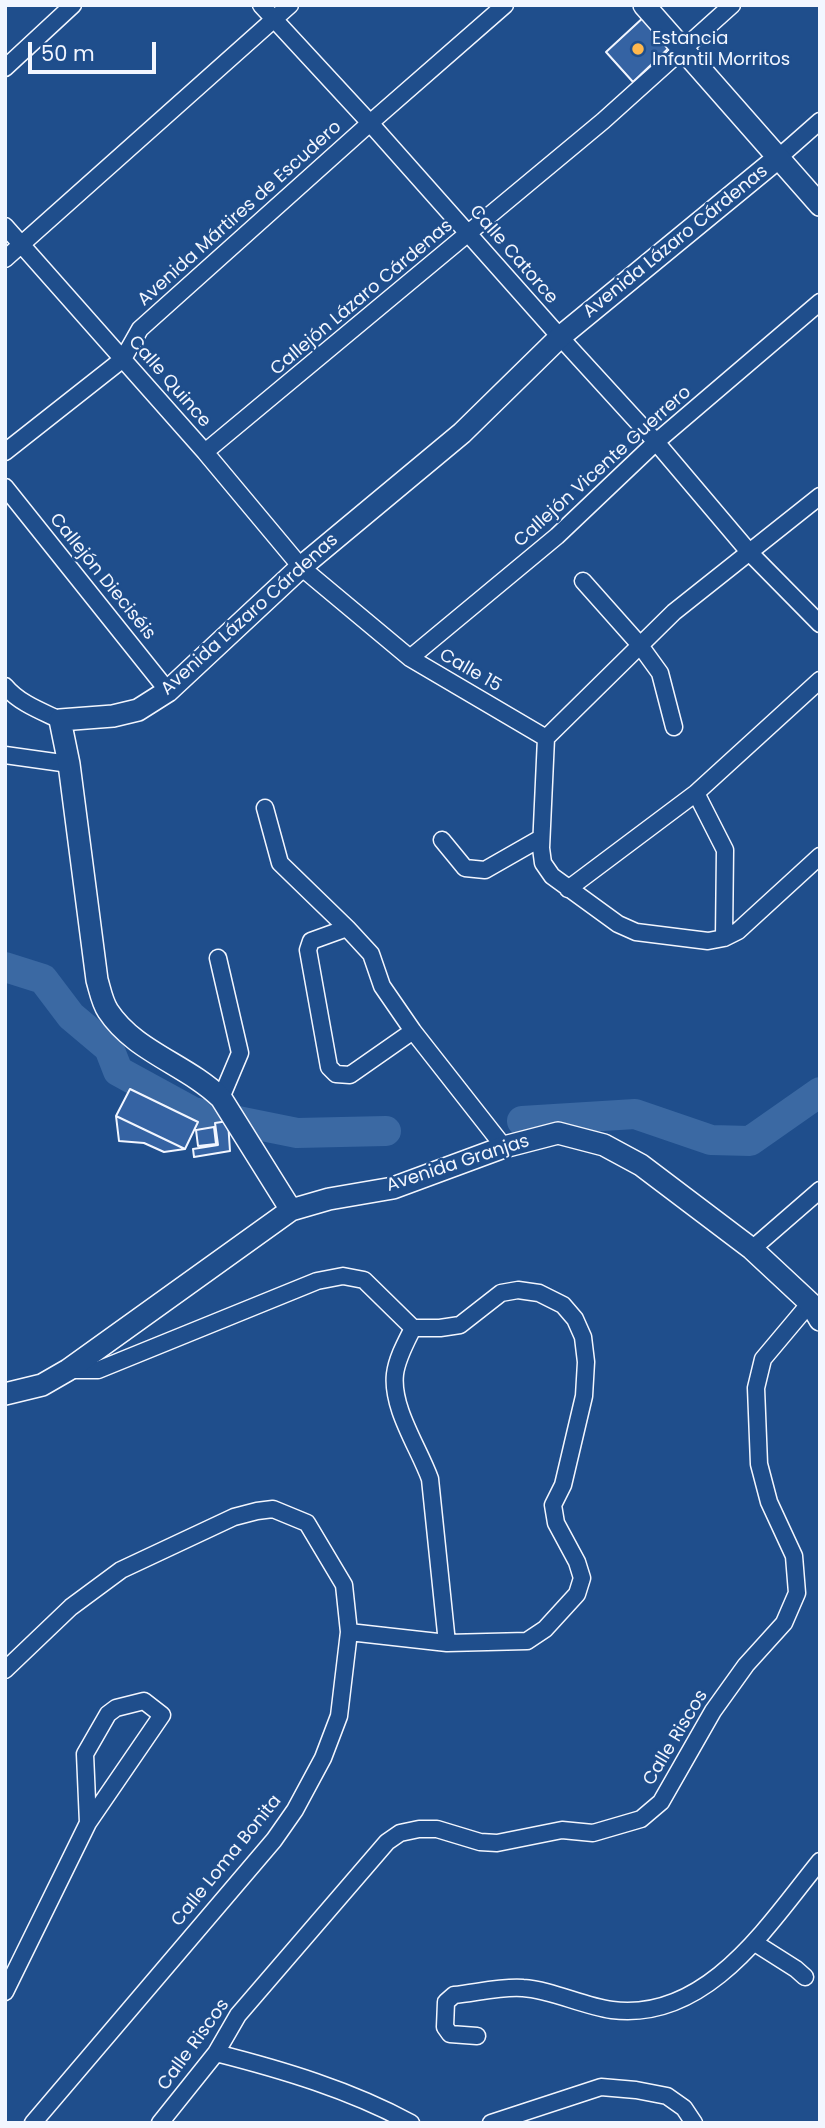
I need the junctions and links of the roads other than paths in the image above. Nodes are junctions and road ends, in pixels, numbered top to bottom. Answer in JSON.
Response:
{"nodes":[{"id":1,"x":73,"y":5,"type":"edge"},
{"id":2,"x":261,"y":5,"type":"edge"},
{"id":3,"x":290,"y":5,"type":"edge"},
{"id":4,"x":505,"y":5,"type":"edge"},
{"id":5,"x":644,"y":5,"type":"edge"},
{"id":6,"x":732,"y":5,"type":"edge"},
{"id":7,"x":274,"y":20,"type":"junction"},
{"id":8,"x":682,"y":49,"type":"junction"},
{"id":9,"x":5,"y":68,"type":"edge"},
{"id":10,"x":820,"y":121,"type":"edge"},
{"id":11,"x":370,"y":122,"type":"junction"},
{"id":12,"x":778,"y":158,"type":"junction"},
{"id":13,"x":820,"y":205,"type":"edge"},
{"id":14,"x":5,"y":226,"type":"edge"},
{"id":15,"x":469,"y":234,"type":"junction"},
{"id":16,"x":23,"y":246,"type":"junction"},
{"id":17,"x":5,"y":259,"type":"edge"},
{"id":18,"x":820,"y":302,"type":"edge"},
{"id":19,"x":560,"y":338,"type":"junction"},
{"id":20,"x":122,"y":359,"type":"junction"},
{"id":21,"x":656,"y":442,"type":"junction"},
{"id":22,"x":5,"y":452,"type":"edge"},
{"id":23,"x":205,"y":452,"type":"junction"},
{"id":24,"x":5,"y":487,"type":"edge"},
{"id":25,"x":820,"y":496,"type":"edge"},
{"id":26,"x":750,"y":553,"type":"junction"},
{"id":27,"x":301,"y":567,"type":"junction"},
{"id":28,"x":583,"y":581,"type":"dead end"},
{"id":29,"x":820,"y":624,"type":"edge"},
{"id":30,"x":639,"y":644,"type":"junction"},
{"id":31,"x":410,"y":658,"type":"junction"},
{"id":32,"x":820,"y":680,"type":"edge"},
{"id":33,"x":5,"y":686,"type":"edge"},
{"id":34,"x":169,"y":691,"type":"junction"},
{"id":35,"x":60,"y":720,"type":"junction"},
{"id":36,"x":674,"y":727,"type":"dead end"},
{"id":37,"x":547,"y":738,"type":"junction"},
{"id":38,"x":5,"y":755,"type":"edge"},
{"id":39,"x":69,"y":764,"type":"junction"},
{"id":40,"x":696,"y":793,"type":"junction"},
{"id":41,"x":265,"y":808,"type":"dead end"},
{"id":42,"x":541,"y":838,"type":"junction"},
{"id":43,"x":442,"y":840,"type":"dead end"},
{"id":44,"x":820,"y":856,"type":"edge"},
{"id":45,"x":568,"y":889,"type":"junction"},
{"id":46,"x":347,"y":928,"type":"junction"},
{"id":47,"x":724,"y":938,"type":"junction"},
{"id":48,"x":218,"y":958,"type":"dead end"},
{"id":49,"x":413,"y":1031,"type":"junction"},
{"id":50,"x":221,"y":1098,"type":"junction"},
{"id":51,"x":504,"y":1147,"type":"junction"},
{"id":52,"x":820,"y":1191,"type":"edge"},
{"id":53,"x":292,"y":1210,"type":"junction"},
{"id":54,"x":752,"y":1249,"type":"junction"},
{"id":55,"x":815,"y":1312,"type":"edge"},
{"id":56,"x":413,"y":1328,"type":"junction"},
{"id":57,"x":68,"y":1370,"type":"junction"},
{"id":58,"x":5,"y":1394,"type":"edge"},
{"id":59,"x":349,"y":1632,"type":"junction"},
{"id":60,"x":447,"y":1643,"type":"junction"},
{"id":61,"x":5,"y":1670,"type":"edge"},
{"id":62,"x":88,"y":1823,"type":"junction"},
{"id":63,"x":820,"y":1861,"type":"edge"},
{"id":64,"x":755,"y":1943,"type":"junction"},
{"id":65,"x":805,"y":1977,"type":"dead end"},
{"id":66,"x":5,"y":1992,"type":"edge"},
{"id":67,"x":477,"y":2036,"type":"dead end"},
{"id":68,"x":216,"y":2053,"type":"junction"},
{"id":69,"x":33,"y":2123,"type":"edge"},
{"id":70,"x":160,"y":2123,"type":"edge"},
{"id":71,"x":411,"y":2123,"type":"edge"},
{"id":72,"x":491,"y":2123,"type":"edge"},
{"id":73,"x":694,"y":2123,"type":"edge"}],
"edges":[{"from":1,"to":9,"type":"street"},
{"from":2,"to":7,"type":"street","name":"Calle Catorce"},
{"from":3,"to":7,"type":"street"},
{"from":4,"to":11,"type":"street","name":"Avenida Mártires de Escudero"},
{"from":5,"to":8,"type":"main road"},
{"from":6,"to":8,"type":"street","name":"Callejón Lázaro Cárdenas"},
{"from":7,"to":11,"type":"street","name":"Calle Catorce"},
{"from":7,"to":16,"type":"street"},
{"from":8,"to":12,"type":"main road"},
{"from":8,"to":15,"type":"street","name":"Callejón Lázaro Cárdenas"},
{"from":10,"to":12,"type":"street","name":"Avenida Lázaro Cárdenas"},
{"from":11,"to":15,"type":"street","name":"Calle Catorce"},
{"from":11,"to":20,"type":"street","name":"Avenida Mártires de Escudero"},
{"from":12,"to":13,"type":"main road"},
{"from":12,"to":19,"type":"main road","name":"Avenida Lázaro Cárdenas"},
{"from":14,"to":16,"type":"street","name":"Calle Quince"},
{"from":15,"to":19,"type":"street","name":"Calle Catorce"},
{"from":15,"to":23,"type":"street","name":"Callejón Lázaro Cárdenas"},
{"from":16,"to":17,"type":"street"},
{"from":16,"to":20,"type":"street","name":"Calle Quince"},
{"from":18,"to":21,"type":"street","name":"Callejón Vicente Guerrero"},
{"from":19,"to":21,"type":"street","name":"Calle Catorce"},
{"from":19,"to":27,"type":"main road","name":"Avenida Lázaro Cárdenas"},
{"from":20,"to":22,"type":"street","name":"Avenida Mártires de Escudero"},
{"from":20,"to":23,"type":"street","name":"Calle Quince"},
{"from":21,"to":26,"type":"street","name":"Calle Catorce"},
{"from":21,"to":31,"type":"street","name":"Callejón Vicente Guerrero"},
{"from":23,"to":27,"type":"street","name":"Calle Quince"},
{"from":24,"to":34,"type":"street","name":"Callejón Dieciséis"},
{"from":25,"to":26,"type":"street"},
{"from":26,"to":29,"type":"street","name":"Calle Catorce"},
{"from":26,"to":30,"type":"street"},
{"from":27,"to":31,"type":"street","name":"Calle 15"},
{"from":27,"to":34,"type":"main road","name":"Avenida Lázaro Cárdenas"},
{"from":28,"to":30,"type":"street"},
{"from":30,"to":36,"type":"street"},
{"from":30,"to":37,"type":"street"},
{"from":31,"to":37,"type":"street","name":"Calle 15"},
{"from":32,"to":40,"type":"street"},
{"from":33,"to":35,"type":"street"},
{"from":34,"to":35,"type":"main road","name":"Avenida Lázaro Cárdenas"},
{"from":35,"to":39,"type":"main road"},
{"from":37,"to":42,"type":"street"},
{"from":38,"to":39,"type":"street"},
{"from":39,"to":50,"type":"main road"},
{"from":40,"to":45,"type":"street"},
{"from":40,"to":47,"type":"street"},
{"from":41,"to":46,"type":"street"},
{"from":42,"to":43,"type":"street"},
{"from":42,"to":45,"type":"street"},
{"from":44,"to":47,"type":"street"},
{"from":45,"to":47,"type":"street"},
{"from":46,"to":49,"type":"street"},
{"from":46,"to":49,"type":"street"},
{"from":48,"to":50,"type":"street"},
{"from":49,"to":51,"type":"street"},
{"from":50,"to":53,"type":"main road"},
{"from":51,"to":53,"type":"main road","name":"Avenida Granjas"},
{"from":51,"to":54,"type":"main road","name":"Avenida Granjas"},
{"from":52,"to":54,"type":"street"},
{"from":53,"to":57,"type":"main road","name":"Avenida Granjas"},
{"from":54,"to":55,"type":"main road","name":"Avenida Granjas"},
{"from":55,"to":68,"type":"street","name":"Calle Riscos"},
{"from":56,"to":57,"type":"street"},
{"from":56,"to":60,"type":"street"},
{"from":56,"to":60,"type":"street"},
{"from":57,"to":58,"type":"main road","name":"Avenida Granjas"},
{"from":59,"to":60,"type":"street"},
{"from":59,"to":61,"type":"street","name":"Calle Loma Bonita"},
{"from":59,"to":69,"type":"street","name":"Calle Loma Bonita"},
{"from":62,"to":62,"type":"street"},
{"from":62,"to":66,"type":"street"},
{"from":63,"to":64,"type":"street"},
{"from":64,"to":65,"type":"street"},
{"from":64,"to":67,"type":"street"},
{"from":68,"to":70,"type":"street","name":"Calle Riscos"},
{"from":68,"to":71,"type":"street"},
{"from":72,"to":73,"type":"street"}]}
